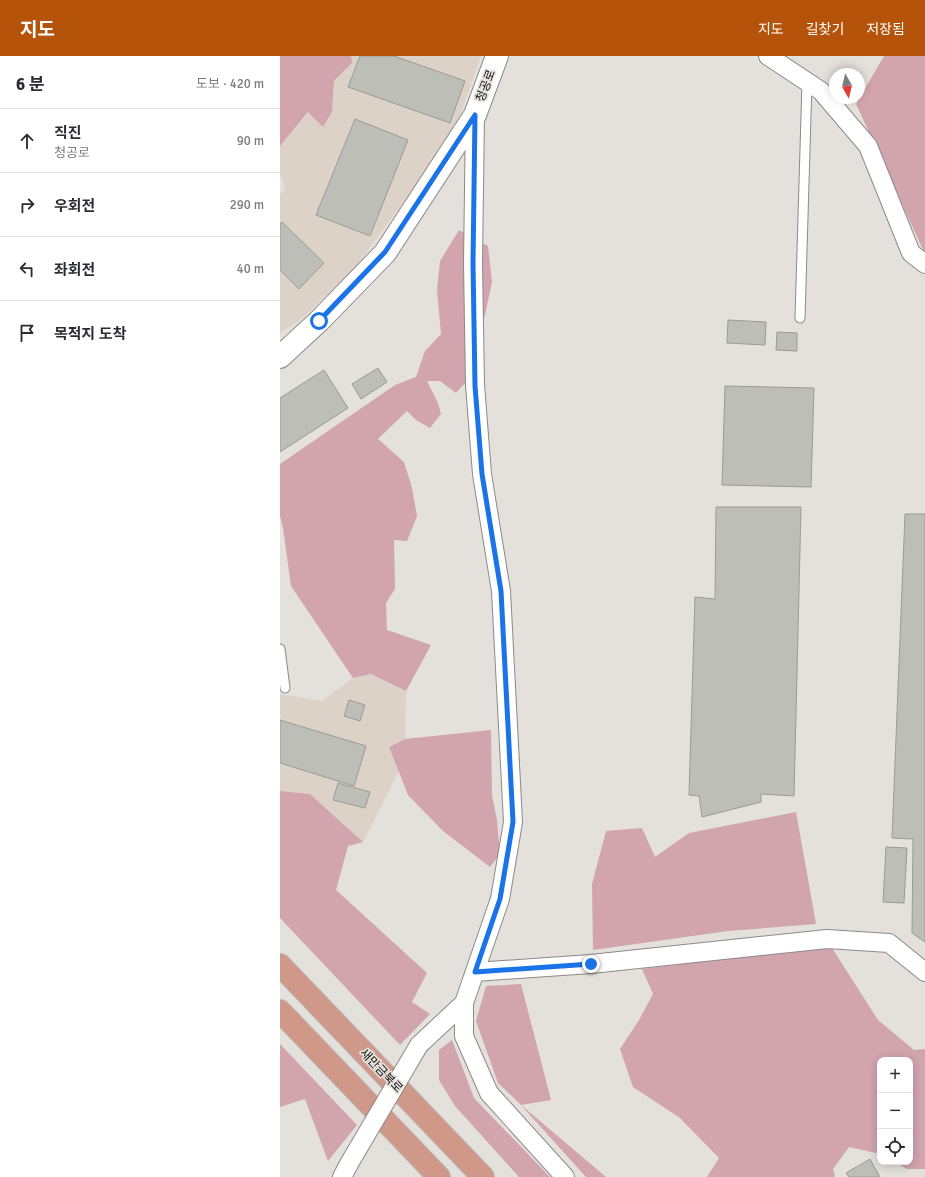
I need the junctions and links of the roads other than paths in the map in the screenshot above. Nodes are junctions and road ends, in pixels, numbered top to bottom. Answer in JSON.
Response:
{"nodes":[{"id":1,"x":497,"y":56,"type":"edge"},
{"id":2,"x":768,"y":56,"type":"edge"},
{"id":3,"x":808,"y":82,"type":"junction"},
{"id":4,"x":475,"y":115,"type":"junction"},
{"id":5,"x":925,"y":264,"type":"edge"},
{"id":6,"x":800,"y":318,"type":"dead end"},
{"id":7,"x":280,"y":357,"type":"edge"},
{"id":8,"x":280,"y":649,"type":"edge"},
{"id":9,"x":285,"y":688,"type":"dead end"},
{"id":10,"x":280,"y":965,"type":"edge"},
{"id":11,"x":475,"y":972,"type":"junction"},
{"id":12,"x":925,"y":972,"type":"edge"},
{"id":13,"x":464,"y":1003,"type":"junction"},
{"id":14,"x":280,"y":1010,"type":"edge"},
{"id":15,"x":346,"y":1170,"type":"edge"},
{"id":16,"x":439,"y":1177,"type":"edge"},
{"id":17,"x":482,"y":1177,"type":"edge"},
{"id":18,"x":565,"y":1177,"type":"edge"}],
"edges":[{"from":1,"to":4,"type":"street","name":"청공로"},
{"from":2,"to":3,"type":"street"},
{"from":3,"to":5,"type":"street"},
{"from":3,"to":6,"type":"lane"},
{"from":4,"to":7,"type":"street","name":"청공로"},
{"from":4,"to":11,"type":"street"},
{"from":8,"to":9,"type":"lane"},
{"from":10,"to":17,"type":"highway","name":"새만금북로"},
{"from":11,"to":12,"type":"street"},
{"from":11,"to":13,"type":"street"},
{"from":13,"to":15,"type":"street","bridge":true},
{"from":13,"to":18,"type":"street"},
{"from":14,"to":16,"type":"highway"}]}
